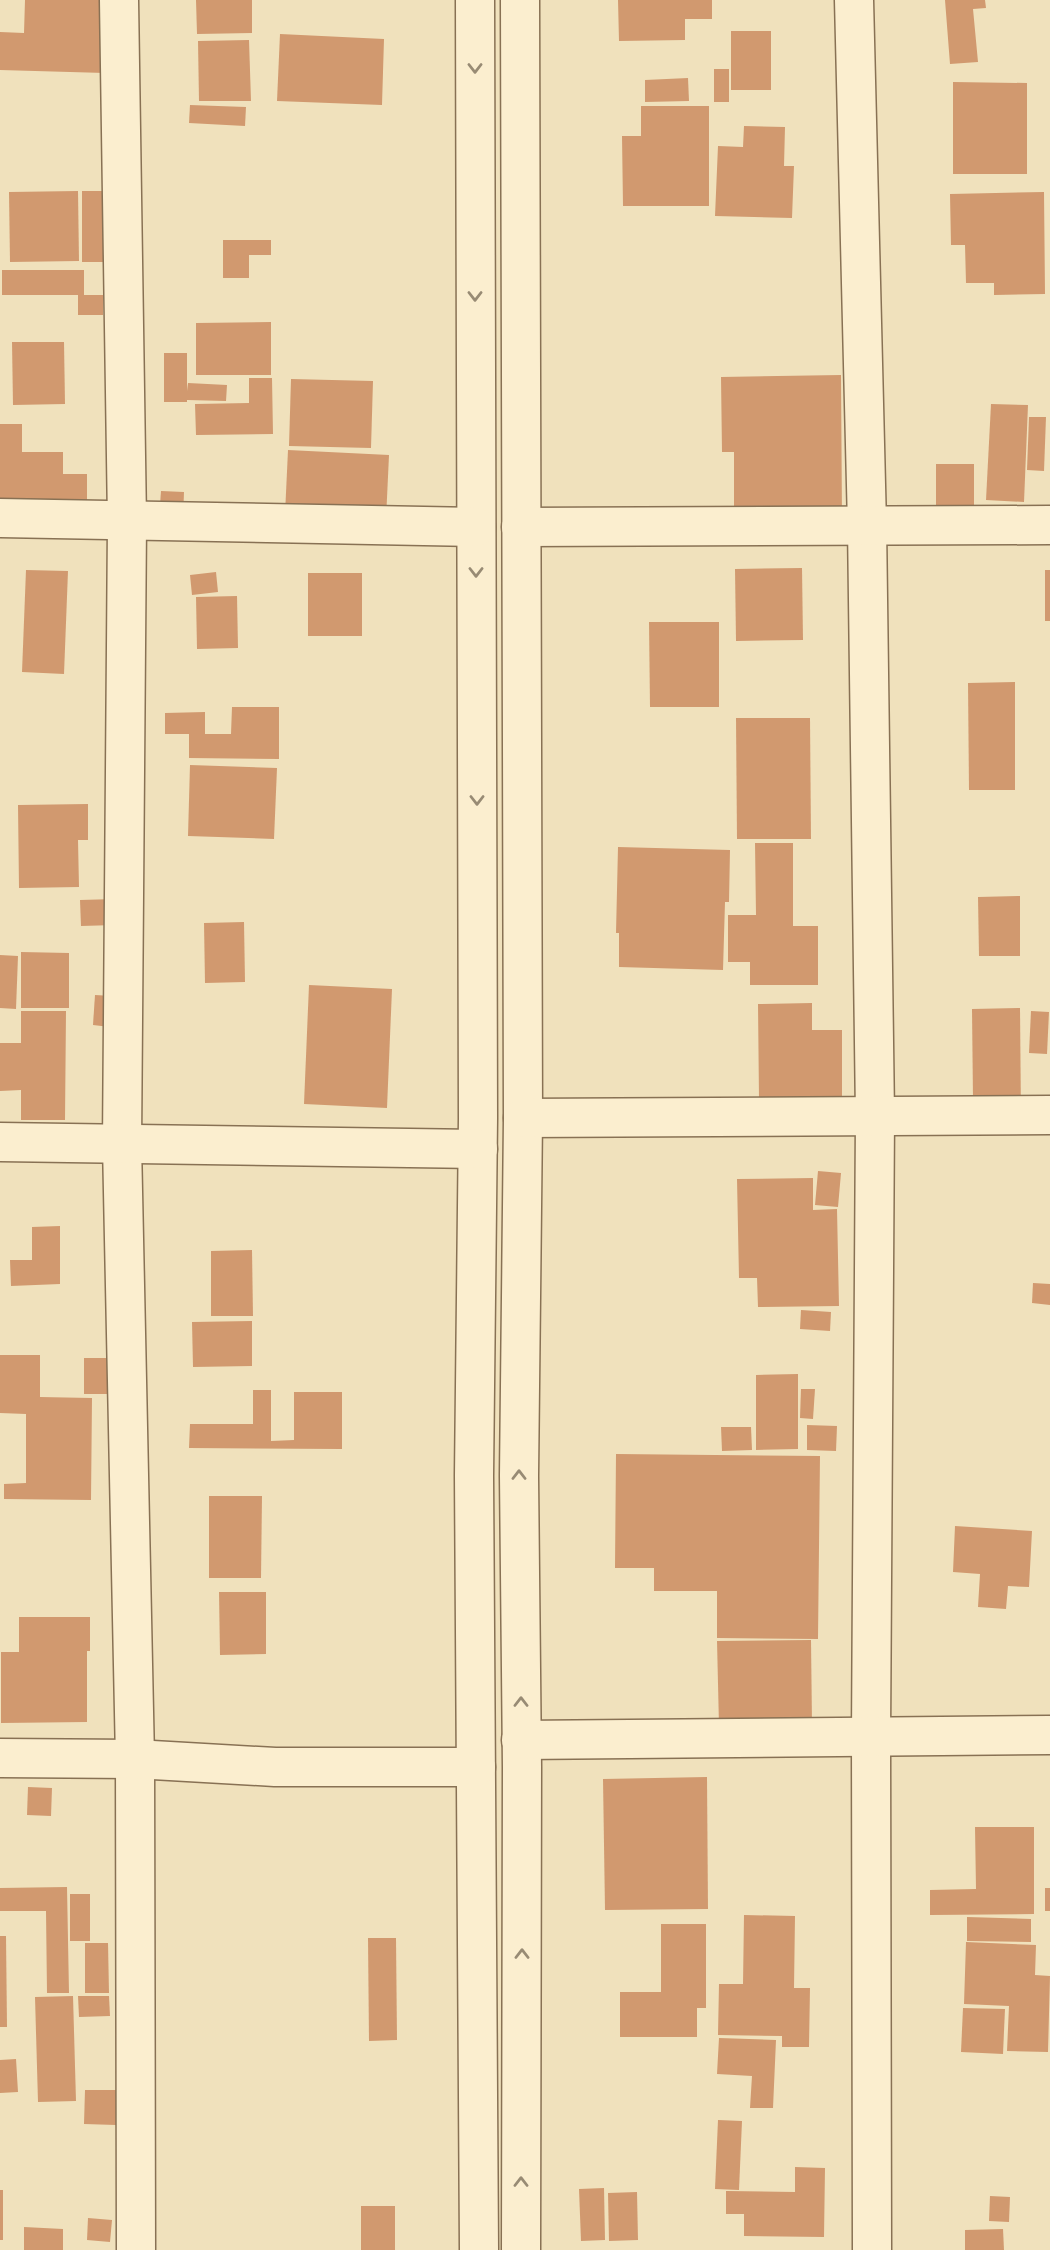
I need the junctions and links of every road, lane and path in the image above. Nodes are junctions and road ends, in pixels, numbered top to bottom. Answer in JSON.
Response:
{"nodes":[{"id":1,"x":119,"y":0,"type":"edge"},
{"id":2,"x":475,"y":0,"type":"edge"},
{"id":3,"x":520,"y":0,"type":"edge"},
{"id":4,"x":854,"y":0,"type":"edge"},
{"id":5,"x":0,"y":518,"type":"edge"},
{"id":6,"x":127,"y":522,"type":"junction"},
{"id":7,"x":867,"y":525,"type":"junction"},
{"id":8,"x":1050,"y":525,"type":"edge"},
{"id":9,"x":476,"y":527,"type":"junction"},
{"id":10,"x":521,"y":527,"type":"junction"},
{"id":11,"x":1050,"y":1115,"type":"edge"},
{"id":12,"x":875,"y":1116,"type":"junction"},
{"id":13,"x":523,"y":1118,"type":"junction"},
{"id":14,"x":0,"y":1142,"type":"edge"},
{"id":15,"x":122,"y":1143,"type":"junction"},
{"id":16,"x":478,"y":1149,"type":"junction"},
{"id":17,"x":871,"y":1735,"type":"junction"},
{"id":18,"x":1050,"y":1735,"type":"edge"},
{"id":19,"x":521,"y":1741,"type":"junction"},
{"id":20,"x":0,"y":1758,"type":"edge"},
{"id":21,"x":135,"y":1759,"type":"junction"},
{"id":22,"x":477,"y":1767,"type":"junction"},
{"id":23,"x":136,"y":2250,"type":"edge"},
{"id":24,"x":479,"y":2250,"type":"edge"},
{"id":25,"x":521,"y":2250,"type":"edge"},
{"id":26,"x":872,"y":2250,"type":"edge"}],
"edges":[{"from":1,"to":6,"type":"street"},
{"from":2,"to":9,"type":"street","one_way":true},
{"from":3,"to":10,"type":"street"},
{"from":4,"to":7,"type":"street"},
{"from":5,"to":6,"type":"street"},
{"from":6,"to":9,"type":"street"},
{"from":6,"to":15,"type":"street"},
{"from":7,"to":8,"type":"street"},
{"from":7,"to":10,"type":"street"},
{"from":7,"to":12,"type":"street"},
{"from":9,"to":16,"type":"street","one_way":true},
{"from":10,"to":13,"type":"street"},
{"from":11,"to":12,"type":"street"},
{"from":12,"to":13,"type":"street"},
{"from":12,"to":17,"type":"street"},
{"from":19,"to":13,"type":"street","one_way":true},
{"from":14,"to":15,"type":"street"},
{"from":15,"to":16,"type":"street"},
{"from":15,"to":21,"type":"street"},
{"from":16,"to":22,"type":"street"},
{"from":17,"to":18,"type":"street"},
{"from":17,"to":19,"type":"street"},
{"from":17,"to":26,"type":"street"},
{"from":25,"to":19,"type":"street","one_way":true},
{"from":20,"to":21,"type":"street"},
{"from":21,"to":22,"type":"street"},
{"from":21,"to":23,"type":"street"},
{"from":22,"to":24,"type":"street"}]}
